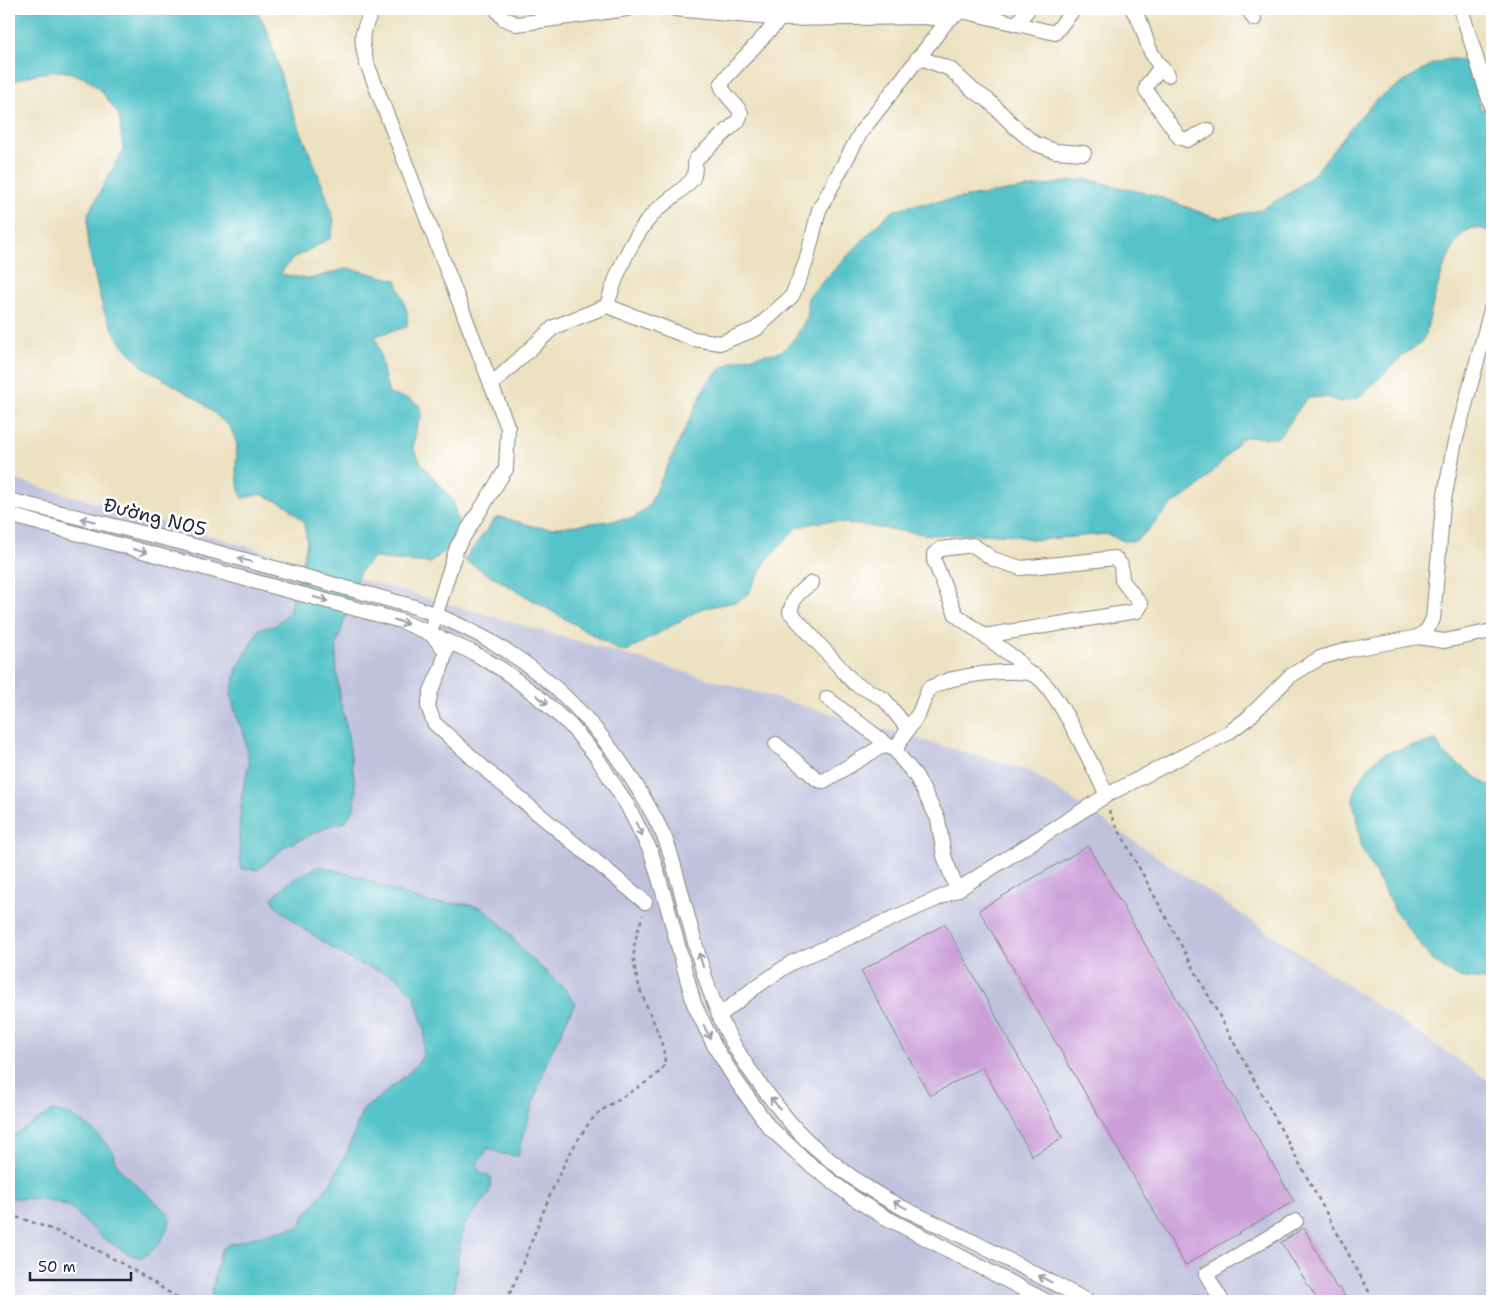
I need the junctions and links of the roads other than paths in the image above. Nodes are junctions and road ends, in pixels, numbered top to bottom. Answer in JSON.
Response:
{"nodes":[{"id":1,"x":372,"y":9,"type":"edge"},
{"id":2,"x":496,"y":9,"type":"edge"},
{"id":3,"x":627,"y":9,"type":"edge"},
{"id":4,"x":675,"y":9,"type":"edge"},
{"id":5,"x":1028,"y":9,"type":"edge"},
{"id":6,"x":1074,"y":9,"type":"edge"},
{"id":7,"x":1132,"y":9,"type":"edge"},
{"id":8,"x":1461,"y":9,"type":"edge"},
{"id":9,"x":962,"y":10,"type":"edge"},
{"id":10,"x":855,"y":13,"type":"edge"},
{"id":11,"x":780,"y":19,"type":"junction"},
{"id":12,"x":948,"y":20,"type":"junction"},
{"id":13,"x":1017,"y":24,"type":"junction"},
{"id":14,"x":918,"y":58,"type":"junction"},
{"id":15,"x":1491,"y":106,"type":"edge"},
{"id":16,"x":1208,"y":130,"type":"dead end"},
{"id":17,"x":1084,"y":153,"type":"dead end"},
{"id":18,"x":607,"y":306,"type":"junction"},
{"id":19,"x":1492,"y":306,"type":"edge"},
{"id":20,"x":491,"y":386,"type":"junction"},
{"id":21,"x":9,"y":500,"type":"edge"},
{"id":22,"x":9,"y":515,"type":"edge"},
{"id":23,"x":812,"y":583,"type":"dead end"},
{"id":24,"x":436,"y":614,"type":"junction"},
{"id":25,"x":1492,"y":631,"type":"edge"},
{"id":26,"x":430,"y":633,"type":"junction"},
{"id":27,"x":984,"y":636,"type":"junction"},
{"id":28,"x":1418,"y":637,"type":"junction"},
{"id":29,"x":1028,"y":673,"type":"junction"},
{"id":30,"x":827,"y":698,"type":"dead end"},
{"id":31,"x":908,"y":729,"type":"junction"},
{"id":32,"x":776,"y":744,"type":"dead end"},
{"id":33,"x":893,"y":749,"type":"junction"},
{"id":34,"x":1107,"y":795,"type":"junction"},
{"id":35,"x":957,"y":890,"type":"junction"},
{"id":36,"x":645,"y":902,"type":"road end"},
{"id":37,"x":719,"y":1016,"type":"junction"},
{"id":38,"x":1296,"y":1221,"type":"dead end"},
{"id":39,"x":1046,"y":1301,"type":"edge"},
{"id":40,"x":1088,"y":1301,"type":"edge"},
{"id":41,"x":1222,"y":1301,"type":"edge"}],
"edges":[{"from":1,"to":20,"type":"street"},
{"from":2,"to":3,"type":"street"},
{"from":4,"to":11,"type":"street"},
{"from":5,"to":13,"type":"street"},
{"from":6,"to":13,"type":"street"},
{"from":7,"to":16,"type":"street"},
{"from":8,"to":15,"type":"street"},
{"from":9,"to":12,"type":"street"},
{"from":9,"to":13,"type":"street"},
{"from":10,"to":11,"type":"street"},
{"from":10,"to":12,"type":"street"},
{"from":11,"to":18,"type":"street"},
{"from":12,"to":14,"type":"street"},
{"from":14,"to":17,"type":"street"},
{"from":14,"to":18,"type":"street"},
{"from":18,"to":20,"type":"street"},
{"from":19,"to":28,"type":"street"},
{"from":20,"to":24,"type":"street"},
{"from":24,"to":21,"type":"street","name":"Đường N05","one_way":true},
{"from":22,"to":26,"type":"street","name":"Đường N05","one_way":true},
{"from":23,"to":31,"type":"street"},
{"from":24,"to":26,"type":"street"},
{"from":37,"to":24,"type":"street","name":"Đường N05","one_way":true},
{"from":25,"to":28,"type":"street"},
{"from":26,"to":36,"type":"street"},
{"from":26,"to":39,"type":"street","name":"Đường N05","one_way":true},
{"from":27,"to":27,"type":"street"},
{"from":27,"to":29,"type":"street"},
{"from":28,"to":34,"type":"street"},
{"from":29,"to":31,"type":"street"},
{"from":29,"to":34,"type":"street"},
{"from":30,"to":33,"type":"street"},
{"from":31,"to":33,"type":"street"},
{"from":32,"to":33,"type":"street"},
{"from":33,"to":35,"type":"street"},
{"from":34,"to":35,"type":"street"},
{"from":35,"to":37,"type":"street"},
{"from":40,"to":37,"type":"street","name":"Đường N05","one_way":true},
{"from":38,"to":41,"type":"street"}]}
